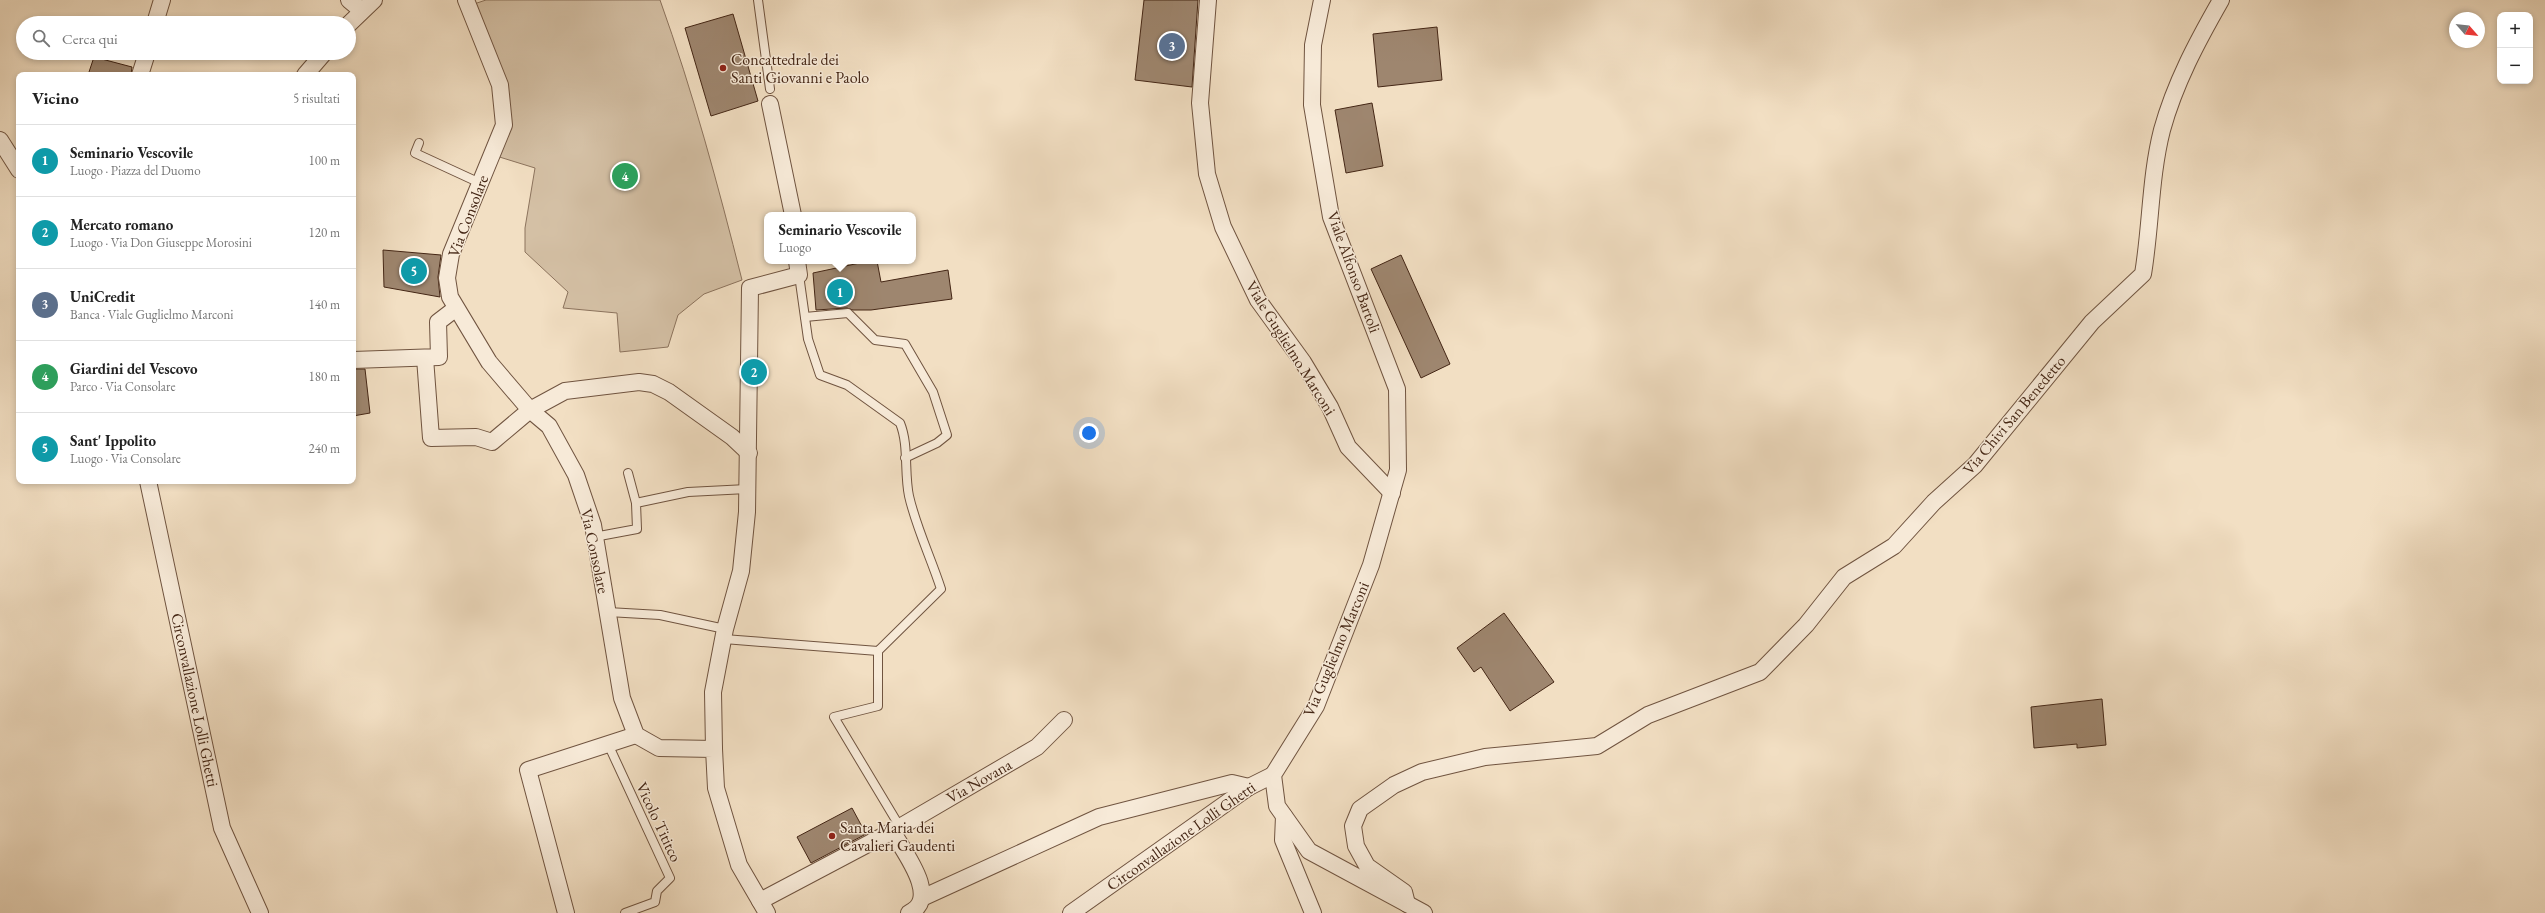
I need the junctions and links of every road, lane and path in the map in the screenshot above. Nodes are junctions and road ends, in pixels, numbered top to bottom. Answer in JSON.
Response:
{"nodes":[{"id":1,"x":162,"y":0,"type":"edge"},
{"id":2,"x":374,"y":0,"type":"edge"},
{"id":3,"x":466,"y":0,"type":"edge"},
{"id":4,"x":758,"y":0,"type":"edge"},
{"id":5,"x":1208,"y":0,"type":"edge"},
{"id":6,"x":1322,"y":0,"type":"edge"},
{"id":7,"x":2221,"y":0,"type":"edge"},
{"id":8,"x":355,"y":5,"type":"edge"},
{"id":9,"x":157,"y":16,"type":"edge"},
{"id":10,"x":352,"y":16,"type":"edge"},
{"id":11,"x":144,"y":60,"type":"edge"},
{"id":12,"x":318,"y":60,"type":"edge"},
{"id":13,"x":141,"y":72,"type":"edge"},
{"id":14,"x":308,"y":72,"type":"edge"},
{"id":15,"x":770,"y":96,"type":"joint"},
{"id":16,"x":0,"y":140,"type":"edge"},
{"id":17,"x":419,"y":144,"type":"dead end"},
{"id":18,"x":16,"y":165,"type":"edge"},
{"id":19,"x":480,"y":183,"type":"junction"},
{"id":20,"x":792,"y":212,"type":"edge"},
{"id":21,"x":798,"y":268,"type":"edge"},
{"id":22,"x":455,"y":309,"type":"junction"},
{"id":23,"x":805,"y":317,"type":"junction"},
{"id":24,"x":425,"y":358,"type":"junction"},
{"id":25,"x":356,"y":360,"type":"edge"},
{"id":26,"x":530,"y":410,"type":"junction"},
{"id":27,"x":749,"y":453,"type":"junction"},
{"id":28,"x":905,"y":458,"type":"junction"},
{"id":29,"x":628,"y":473,"type":"dead end"},
{"id":30,"x":149,"y":484,"type":"edge"},
{"id":31,"x":747,"y":489,"type":"junction"},
{"id":32,"x":1392,"y":493,"type":"junction"},
{"id":33,"x":636,"y":503,"type":"junction"},
{"id":34,"x":594,"y":537,"type":"junction"},
{"id":35,"x":608,"y":612,"type":"junction"},
{"id":36,"x":725,"y":634,"type":"junction"},
{"id":37,"x":878,"y":651,"type":"junction"},
{"id":38,"x":1064,"y":720,"type":"dead end"},
{"id":39,"x":636,"y":735,"type":"junction"},
{"id":40,"x":608,"y":744,"type":"junction"},
{"id":41,"x":714,"y":749,"type":"junction"},
{"id":42,"x":1273,"y":775,"type":"junction"},
{"id":43,"x":1248,"y":787,"type":"junction"},
{"id":44,"x":1284,"y":816,"type":"junction"},
{"id":45,"x":896,"y":829,"type":"junction"},
{"id":46,"x":924,"y":897,"type":"junction"},
{"id":47,"x":1407,"y":904,"type":"junction"},
{"id":48,"x":764,"y":907,"type":"edge"},
{"id":49,"x":260,"y":913,"type":"edge"},
{"id":50,"x":566,"y":913,"type":"edge"},
{"id":51,"x":625,"y":913,"type":"edge"},
{"id":52,"x":909,"y":913,"type":"edge"},
{"id":53,"x":1071,"y":913,"type":"edge"},
{"id":54,"x":1313,"y":913,"type":"edge"},
{"id":55,"x":1424,"y":913,"type":"edge"}],
"edges":[{"from":1,"to":9,"type":"street"},
{"from":2,"to":8,"type":"street"},
{"from":3,"to":19,"type":"street","name":"Via Consolare"},
{"from":4,"to":15,"type":"lane"},
{"from":5,"to":32,"type":"street","name":"Viale Guglielmo Marconi"},
{"from":6,"to":32,"type":"street","name":"Viale Alfonso Bartoli"},
{"from":7,"to":47,"type":"street","name":"Via Chivi San Benedetto"},
{"from":8,"to":10,"type":"street"},
{"from":11,"to":13,"type":"street"},
{"from":12,"to":14,"type":"street"},
{"from":15,"to":20,"type":"street"},
{"from":16,"to":18,"type":"street"},
{"from":17,"to":19,"type":"lane"},
{"from":19,"to":22,"type":"street","name":"Via Consolare"},
{"from":21,"to":23,"type":"lane"},
{"from":21,"to":27,"type":"street"},
{"from":22,"to":24,"type":"street"},
{"from":22,"to":26,"type":"street","name":"Via Consolare"},
{"from":23,"to":28,"type":"lane"},
{"from":23,"to":28,"type":"lane"},
{"from":24,"to":25,"type":"street"},
{"from":24,"to":26,"type":"street"},
{"from":26,"to":27,"type":"street"},
{"from":26,"to":34,"type":"street","name":"Via Consolare"},
{"from":27,"to":31,"type":"street"},
{"from":28,"to":37,"type":"lane"},
{"from":29,"to":33,"type":"lane"},
{"from":30,"to":49,"type":"street","name":"Circonvallazione Lolli Ghetti"},
{"from":31,"to":33,"type":"lane"},
{"from":31,"to":36,"type":"street"},
{"from":32,"to":42,"type":"street","name":"Via Guglielmo Marconi"},
{"from":33,"to":34,"type":"lane"},
{"from":34,"to":35,"type":"street","name":"Via Consolare"},
{"from":35,"to":36,"type":"lane"},
{"from":35,"to":39,"type":"street","name":"Via Consolare"},
{"from":36,"to":37,"type":"lane"},
{"from":36,"to":41,"type":"street"},
{"from":37,"to":45,"type":"lane"},
{"from":38,"to":45,"type":"street","name":"Via Novana"},
{"from":39,"to":40,"type":"street"},
{"from":39,"to":41,"type":"street"},
{"from":40,"to":50,"type":"street"},
{"from":40,"to":51,"type":"lane","name":"Vicolo Tititco"},
{"from":41,"to":48,"type":"street"},
{"from":42,"to":43,"type":"street","name":"Circonvallazione Lolli Ghetti"},
{"from":42,"to":44,"type":"street"},
{"from":43,"to":46,"type":"street"},
{"from":43,"to":53,"type":"street","name":"Circonvallazione Lolli Ghetti"},
{"from":44,"to":47,"type":"street"},
{"from":44,"to":54,"type":"street"},
{"from":45,"to":46,"type":"street"},
{"from":45,"to":48,"type":"street","name":"Via Novana"},
{"from":46,"to":52,"type":"street"},
{"from":47,"to":55,"type":"street"}]}
